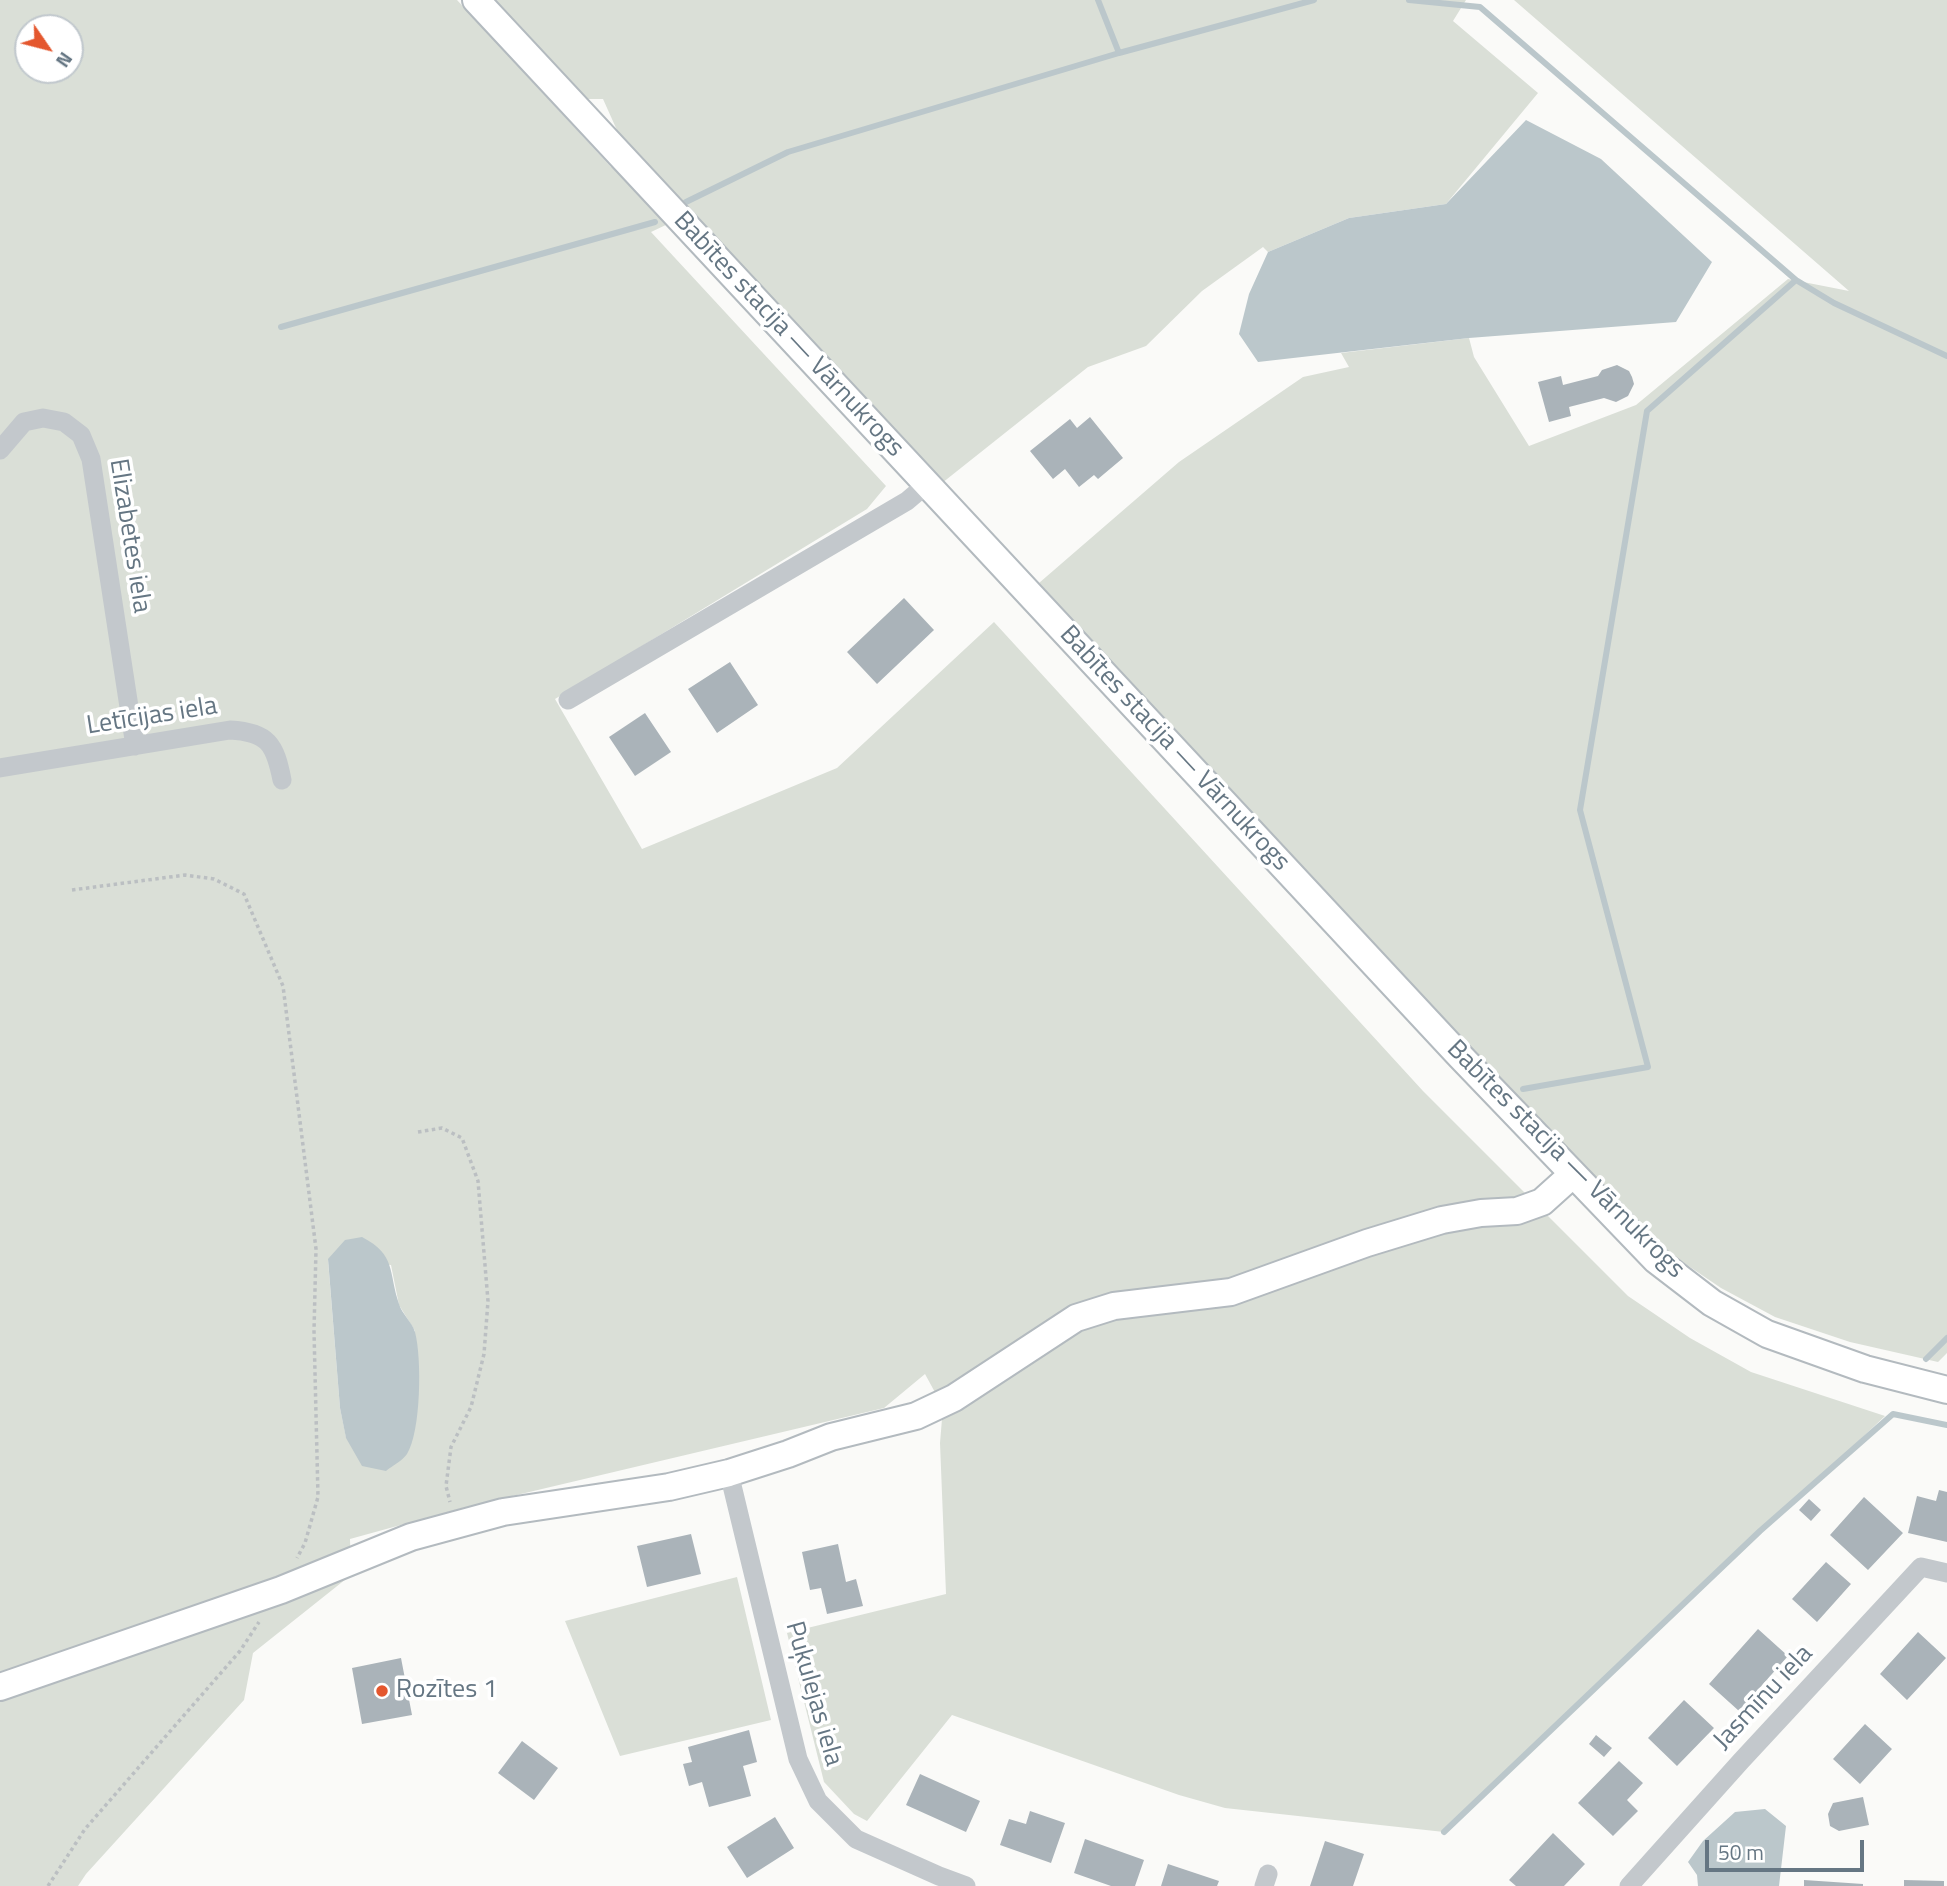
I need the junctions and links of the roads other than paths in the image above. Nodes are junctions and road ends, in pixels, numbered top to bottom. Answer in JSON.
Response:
{"nodes":[{"id":1,"x":476,"y":0,"type":"edge"},
{"id":2,"x":0,"y":450,"type":"edge"},
{"id":3,"x":926,"y":484,"type":"junction"},
{"id":4,"x":568,"y":700,"type":"dead end"},
{"id":5,"x":135,"y":746,"type":"junction"},
{"id":6,"x":0,"y":768,"type":"edge"},
{"id":7,"x":282,"y":780,"type":"dead end"},
{"id":8,"x":1572,"y":1175,"type":"junction"},
{"id":9,"x":1947,"y":1390,"type":"edge"},
{"id":10,"x":729,"y":1473,"type":"junction"},
{"id":11,"x":1947,"y":1573,"type":"edge"},
{"id":12,"x":0,"y":1687,"type":"edge"},
{"id":13,"x":937,"y":1881,"type":"edge"},
{"id":14,"x":966,"y":1886,"type":"edge"},
{"id":15,"x":1629,"y":1886,"type":"edge"}],
"edges":[{"from":1,"to":3,"type":"main road","name":"Babītes stacija — Vārnukrogs"},
{"from":2,"to":5,"type":"street","name":"Elizabetes iela"},
{"from":3,"to":4,"type":"street"},
{"from":3,"to":8,"type":"main road","name":"Babītes stacija — Vārnukrogs"},
{"from":5,"to":6,"type":"street","name":"Letīcijas iela"},
{"from":5,"to":7,"type":"street","name":"Letīcijas iela"},
{"from":8,"to":9,"type":"main road","name":"Babītes stacija — Vārnukrogs"},
{"from":8,"to":10,"type":"main road"},
{"from":10,"to":12,"type":"main road"},
{"from":10,"to":13,"type":"street","name":"Puķulejas iela"},
{"from":11,"to":15,"type":"street","name":"Jasmīnu iela"},
{"from":13,"to":14,"type":"street","name":"Puķulejas iela"}]}
